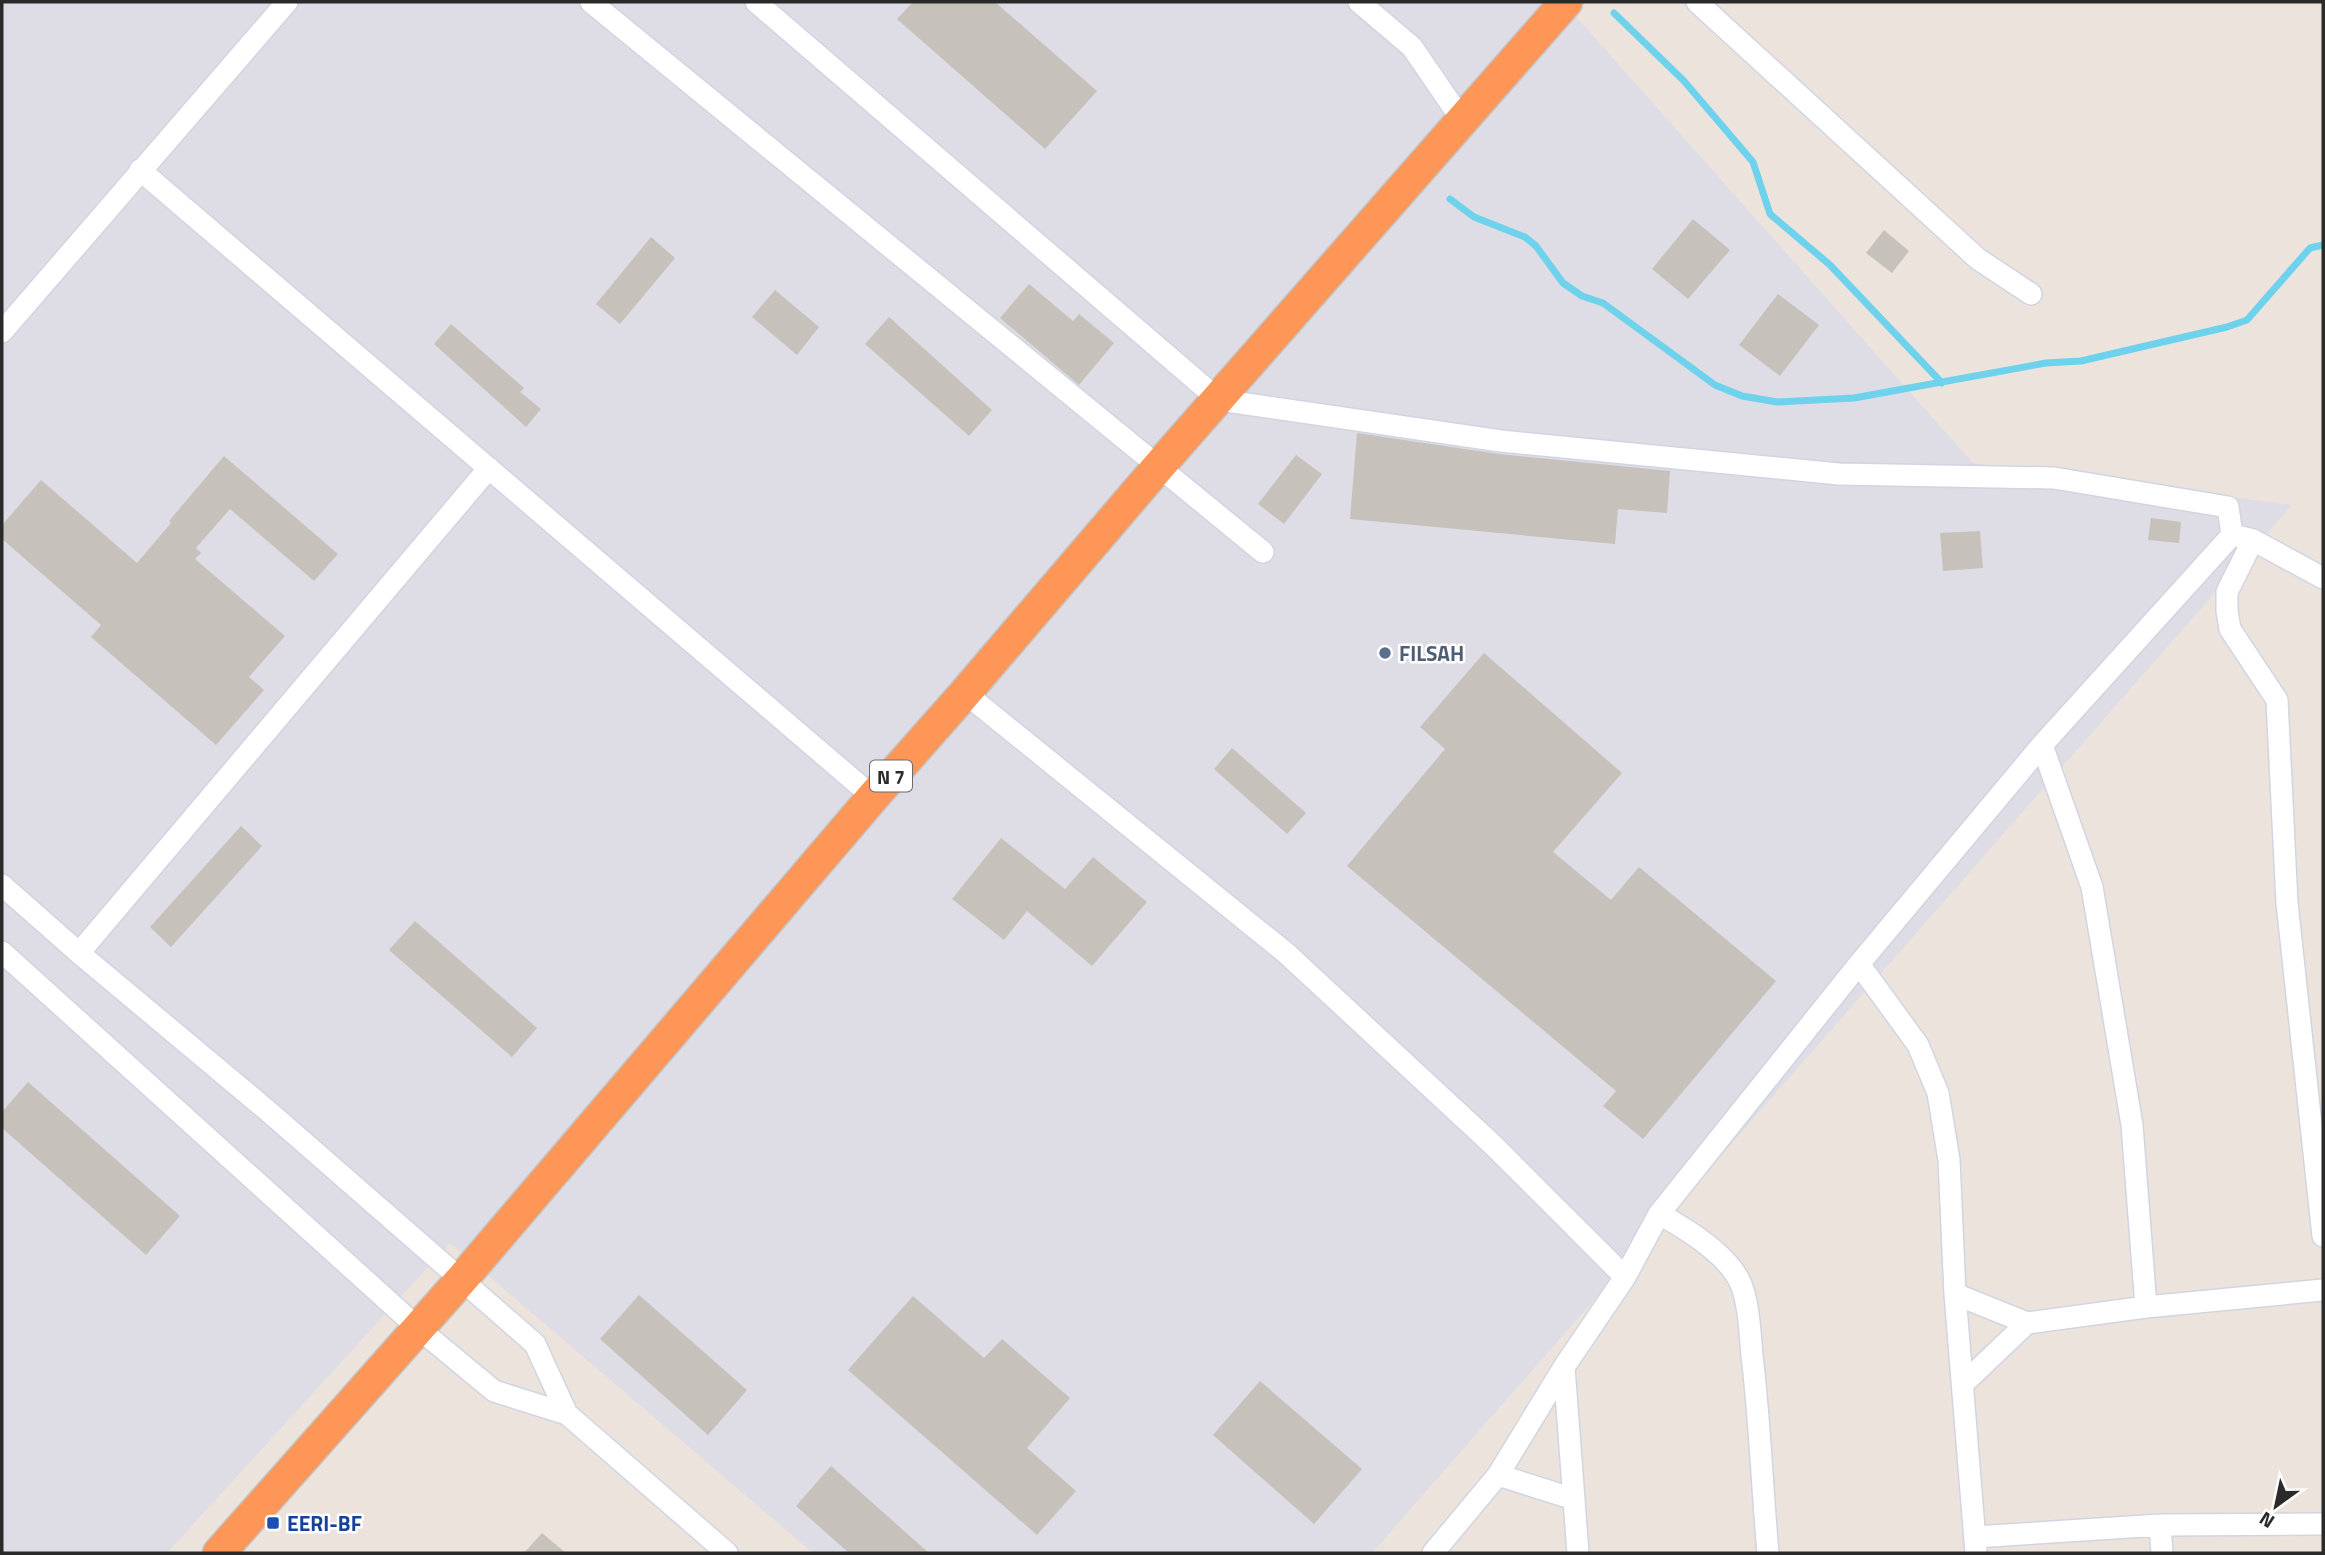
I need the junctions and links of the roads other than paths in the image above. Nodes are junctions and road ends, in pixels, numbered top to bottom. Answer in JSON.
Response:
{"nodes":[{"id":1,"x":287,"y":2,"type":"edge"},
{"id":2,"x":591,"y":2,"type":"edge"},
{"id":3,"x":756,"y":2,"type":"edge"},
{"id":4,"x":1359,"y":2,"type":"edge"},
{"id":5,"x":1566,"y":2,"type":"edge"},
{"id":6,"x":1697,"y":2,"type":"edge"},
{"id":7,"x":1462,"y":120,"type":"junction"},
{"id":8,"x":140,"y":170,"type":"junction"},
{"id":9,"x":2031,"y":294,"type":"dead end"},
{"id":10,"x":2,"y":332,"type":"edge"},
{"id":11,"x":1219,"y":400,"type":"junction"},
{"id":12,"x":1159,"y":466,"type":"junction"},
{"id":13,"x":489,"y":468,"type":"junction"},
{"id":14,"x":2242,"y":537,"type":"junction"},
{"id":15,"x":1262,"y":552,"type":"dead end"},
{"id":16,"x":2323,"y":578,"type":"edge"},
{"id":17,"x":965,"y":693,"type":"junction"},
{"id":18,"x":2042,"y":745,"type":"junction"},
{"id":19,"x":873,"y":797,"type":"junction"},
{"id":20,"x":2,"y":884,"type":"edge"},
{"id":21,"x":2,"y":952,"type":"edge"},
{"id":22,"x":79,"y":953,"type":"junction"},
{"id":23,"x":1859,"y":964,"type":"junction"},
{"id":24,"x":1659,"y":1214,"type":"junction"},
{"id":25,"x":2323,"y":1236,"type":"edge"},
{"id":26,"x":1625,"y":1277,"type":"junction"},
{"id":27,"x":462,"y":1279,"type":"junction"},
{"id":28,"x":2323,"y":1290,"type":"edge"},
{"id":29,"x":1955,"y":1294,"type":"junction"},
{"id":30,"x":2146,"y":1307,"type":"junction"},
{"id":31,"x":2026,"y":1323,"type":"junction"},
{"id":32,"x":418,"y":1328,"type":"junction"},
{"id":33,"x":1564,"y":1367,"type":"junction"},
{"id":34,"x":1963,"y":1384,"type":"junction"},
{"id":35,"x":567,"y":1414,"type":"junction"},
{"id":36,"x":1498,"y":1475,"type":"junction"},
{"id":37,"x":1574,"y":1499,"type":"junction"},
{"id":38,"x":2323,"y":1524,"type":"edge"},
{"id":39,"x":2160,"y":1525,"type":"junction"},
{"id":40,"x":1976,"y":1545,"type":"edge"},
{"id":41,"x":219,"y":1553,"type":"edge"},
{"id":42,"x":727,"y":1553,"type":"edge"},
{"id":43,"x":1433,"y":1553,"type":"edge"},
{"id":44,"x":1578,"y":1553,"type":"edge"},
{"id":45,"x":1768,"y":1553,"type":"edge"},
{"id":46,"x":2162,"y":1553,"type":"edge"}],
"edges":[{"from":1,"to":8,"type":"street"},
{"from":2,"to":12,"type":"street"},
{"from":3,"to":11,"type":"street"},
{"from":4,"to":7,"type":"street"},
{"from":5,"to":7,"type":"highway","number":"N 7"},
{"from":6,"to":9,"type":"street"},
{"from":7,"to":11,"type":"highway","number":"N 7"},
{"from":8,"to":10,"type":"street"},
{"from":8,"to":13,"type":"street"},
{"from":11,"to":12,"type":"highway","number":"N 7"},
{"from":11,"to":14,"type":"street"},
{"from":12,"to":15,"type":"street"},
{"from":12,"to":17,"type":"highway","number":"N 7"},
{"from":13,"to":19,"type":"street"},
{"from":13,"to":22,"type":"street"},
{"from":14,"to":16,"type":"street"},
{"from":14,"to":18,"type":"street"},
{"from":14,"to":25,"type":"street"},
{"from":17,"to":19,"type":"highway","number":"N 7"},
{"from":17,"to":26,"type":"street"},
{"from":18,"to":23,"type":"street"},
{"from":18,"to":30,"type":"street"},
{"from":19,"to":27,"type":"highway","number":"N 7"},
{"from":20,"to":22,"type":"street"},
{"from":21,"to":32,"type":"street"},
{"from":22,"to":27,"type":"street"},
{"from":23,"to":24,"type":"street"},
{"from":23,"to":29,"type":"street"},
{"from":24,"to":26,"type":"street"},
{"from":24,"to":45,"type":"street"},
{"from":26,"to":33,"type":"street"},
{"from":27,"to":32,"type":"highway","number":"N 7"},
{"from":27,"to":35,"type":"street"},
{"from":28,"to":30,"type":"street"},
{"from":29,"to":31,"type":"street"},
{"from":29,"to":34,"type":"street"},
{"from":30,"to":31,"type":"street"},
{"from":31,"to":34,"type":"street"},
{"from":32,"to":35,"type":"street"},
{"from":32,"to":41,"type":"highway","number":"N 7"},
{"from":33,"to":36,"type":"street"},
{"from":33,"to":37,"type":"street"},
{"from":34,"to":40,"type":"street"},
{"from":35,"to":42,"type":"street"},
{"from":36,"to":37,"type":"street"},
{"from":36,"to":43,"type":"street"},
{"from":37,"to":44,"type":"street"},
{"from":38,"to":39,"type":"street"},
{"from":39,"to":40,"type":"street"},
{"from":39,"to":46,"type":"street"}]}
